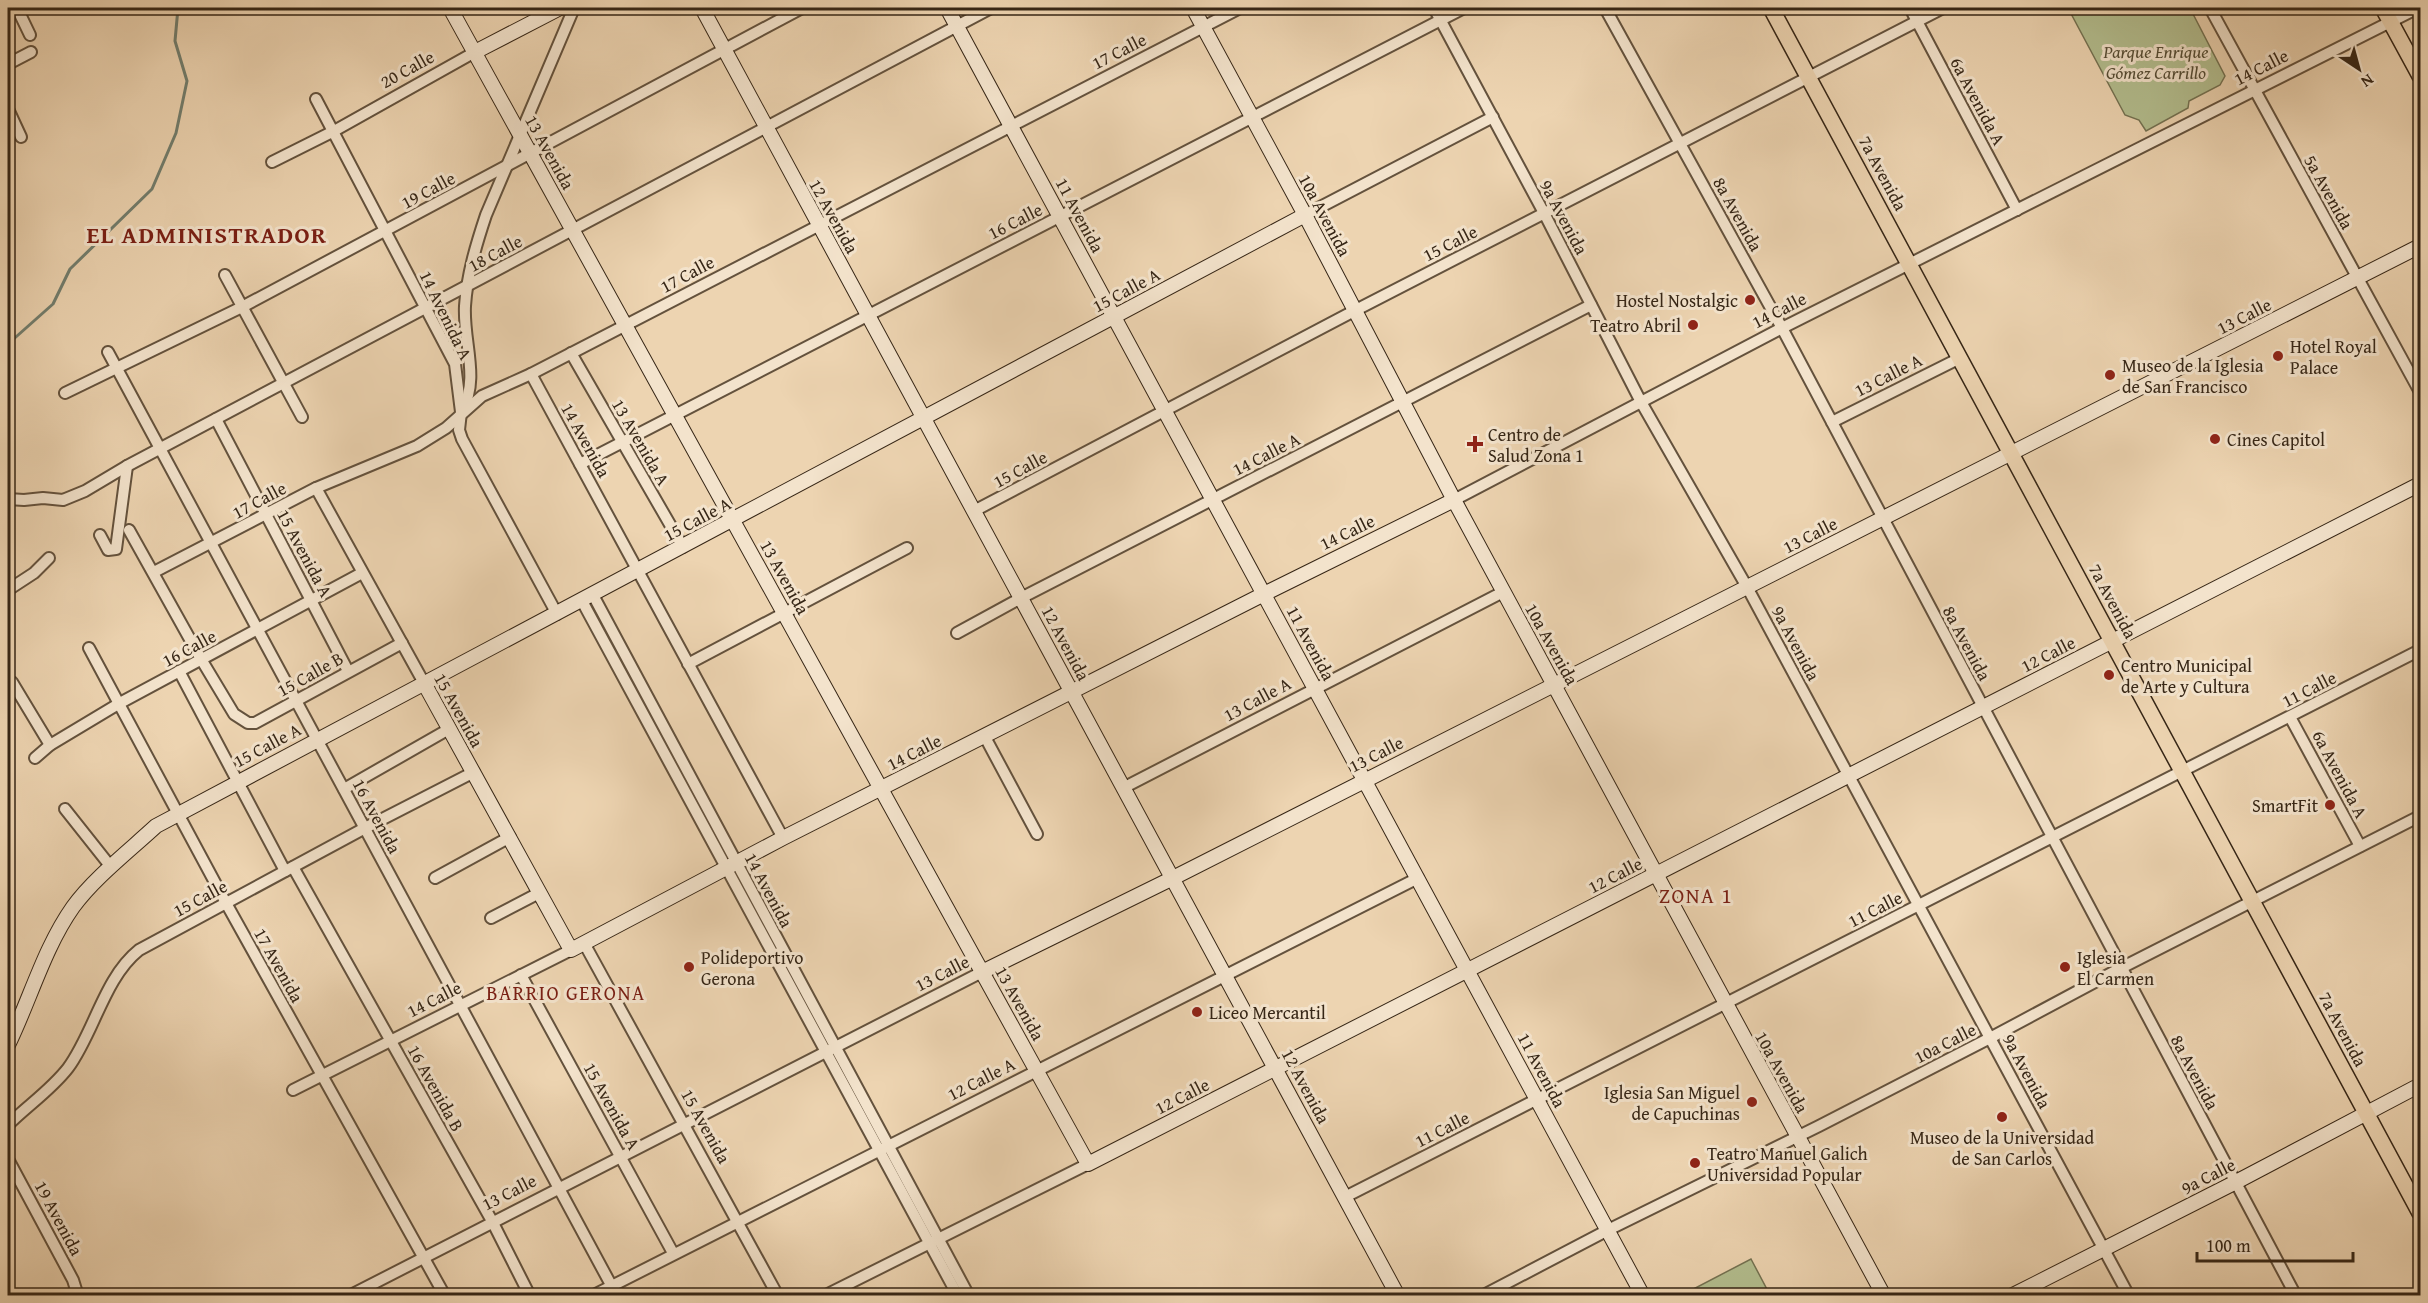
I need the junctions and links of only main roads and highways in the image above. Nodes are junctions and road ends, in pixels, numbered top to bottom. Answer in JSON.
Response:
{"nodes":[{"id":1,"x":1771,"y":8,"type":"edge"},
{"id":2,"x":2383,"y":8,"type":"edge"},
{"id":3,"x":2421,"y":76,"type":"edge"},
{"id":4,"x":2421,"y":1213,"type":"edge"}],
"edges":[{"from":1,"to":4,"type":"main road","name":"7a Avenida"},
{"from":2,"to":3,"type":"main road"}]}
